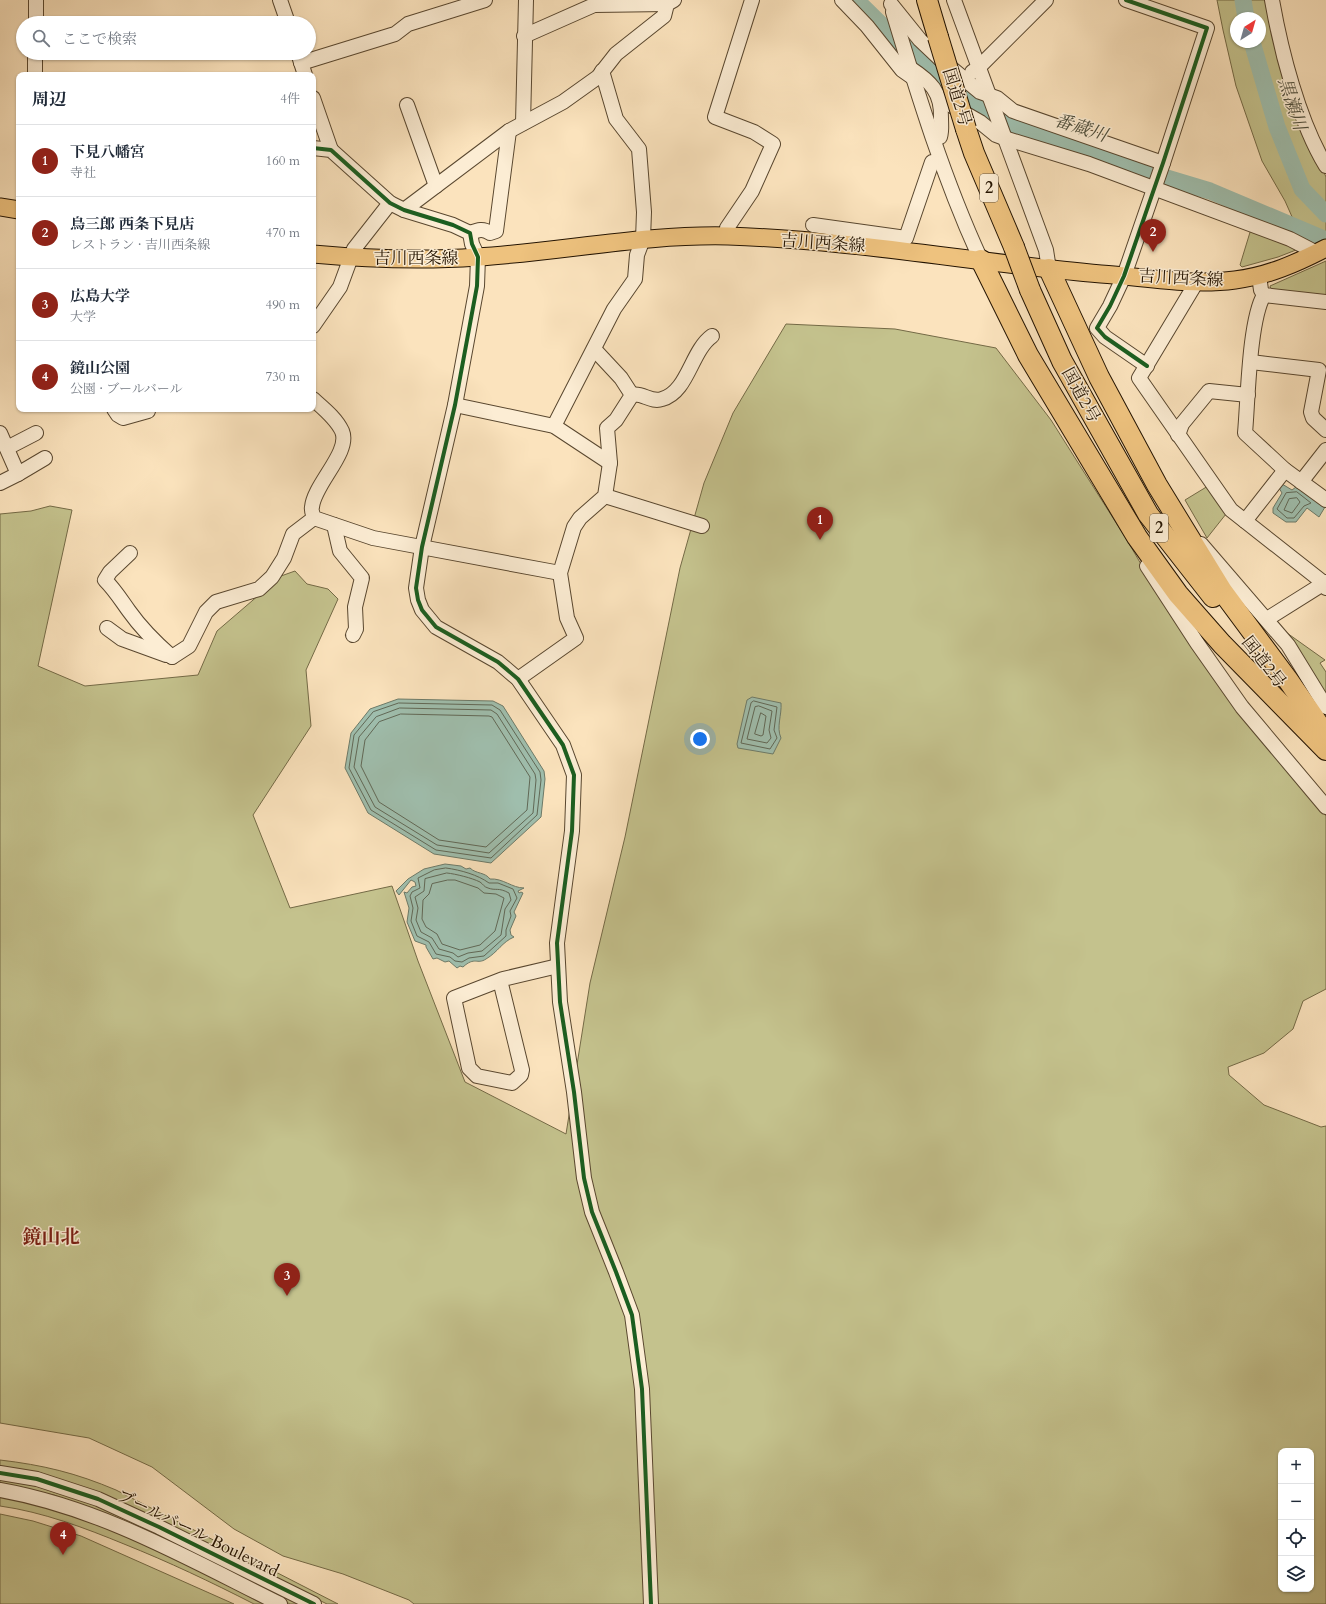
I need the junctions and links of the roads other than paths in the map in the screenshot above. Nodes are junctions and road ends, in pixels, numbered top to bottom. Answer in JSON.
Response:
{"nodes":[{"id":1,"x":36,"y":0,"type":"edge"},
{"id":2,"x":280,"y":0,"type":"edge"},
{"id":3,"x":485,"y":0,"type":"edge"},
{"id":4,"x":526,"y":0,"type":"edge"},
{"id":5,"x":752,"y":0,"type":"edge"},
{"id":6,"x":842,"y":0,"type":"edge"},
{"id":7,"x":927,"y":0,"type":"edge"},
{"id":8,"x":954,"y":0,"type":"edge"},
{"id":9,"x":1046,"y":0,"type":"edge"},
{"id":10,"x":1126,"y":0,"type":"edge"},
{"id":11,"x":1272,"y":0,"type":"edge"},
{"id":12,"x":670,"y":2,"type":"edge"},
{"id":13,"x":889,"y":4,"type":"edge"},
{"id":14,"x":36,"y":16,"type":"edge"},
{"id":15,"x":286,"y":16,"type":"edge"},
{"id":16,"x":524,"y":36,"type":"junction"},
{"id":17,"x":316,"y":59,"type":"edge"},
{"id":18,"x":35,"y":60,"type":"edge"},
{"id":19,"x":314,"y":60,"type":"edge"},
{"id":20,"x":301,"y":64,"type":"edge"},
{"id":21,"x":978,"y":68,"type":"junction"},
{"id":22,"x":602,"y":71,"type":"junction"},
{"id":23,"x":35,"y":72,"type":"edge"},
{"id":24,"x":911,"y":72,"type":"junction"},
{"id":25,"x":962,"y":77,"type":"junction"},
{"id":26,"x":988,"y":96,"type":"junction"},
{"id":27,"x":942,"y":100,"type":"junction"},
{"id":28,"x":407,"y":105,"type":"dead end"},
{"id":29,"x":316,"y":107,"type":"edge"},
{"id":30,"x":524,"y":123,"type":"junction"},
{"id":31,"x":509,"y":131,"type":"junction"},
{"id":32,"x":940,"y":137,"type":"dead end"},
{"id":33,"x":1004,"y":138,"type":"junction"},
{"id":34,"x":316,"y":148,"type":"edge"},
{"id":35,"x":331,"y":150,"type":"junction"},
{"id":36,"x":932,"y":162,"type":"dead end"},
{"id":37,"x":1163,"y":163,"type":"junction"},
{"id":38,"x":1326,"y":166,"type":"edge"},
{"id":39,"x":436,"y":186,"type":"junction"},
{"id":40,"x":1154,"y":188,"type":"junction"},
{"id":41,"x":390,"y":203,"type":"junction"},
{"id":42,"x":0,"y":206,"type":"edge"},
{"id":43,"x":16,"y":209,"type":"edge"},
{"id":44,"x":404,"y":210,"type":"junction"},
{"id":45,"x":813,"y":225,"type":"dead end"},
{"id":46,"x":470,"y":233,"type":"junction"},
{"id":47,"x":728,"y":236,"type":"junction"},
{"id":48,"x":643,"y":239,"type":"junction"},
{"id":49,"x":871,"y":240,"type":"junction"},
{"id":50,"x":1321,"y":251,"type":"edge"},
{"id":51,"x":316,"y":254,"type":"edge"},
{"id":52,"x":350,"y":257,"type":"junction"},
{"id":53,"x":478,"y":257,"type":"junction"},
{"id":54,"x":981,"y":260,"type":"junction"},
{"id":55,"x":1049,"y":269,"type":"junction"},
{"id":56,"x":1124,"y":276,"type":"junction"},
{"id":57,"x":1260,"y":276,"type":"junction"},
{"id":58,"x":1196,"y":282,"type":"junction"},
{"id":59,"x":1264,"y":295,"type":"junction"},
{"id":60,"x":1326,"y":302,"type":"edge"},
{"id":61,"x":316,"y":322,"type":"edge"},
{"id":62,"x":712,"y":336,"type":"dead end"},
{"id":63,"x":594,"y":349,"type":"junction"},
{"id":64,"x":1251,"y":362,"type":"junction"},
{"id":65,"x":1147,"y":366,"type":"junction"},
{"id":66,"x":1248,"y":394,"type":"junction"},
{"id":67,"x":632,"y":395,"type":"junction"},
{"id":68,"x":316,"y":402,"type":"edge"},
{"id":69,"x":455,"y":405,"type":"junction"},
{"id":70,"x":116,"y":412,"type":"edge"},
{"id":71,"x":144,"y":412,"type":"edge"},
{"id":72,"x":554,"y":426,"type":"junction"},
{"id":73,"x":1326,"y":430,"type":"edge"},
{"id":74,"x":0,"y":433,"type":"edge"},
{"id":75,"x":36,"y":433,"type":"dead end"},
{"id":76,"x":1178,"y":435,"type":"junction"},
{"id":77,"x":7,"y":448,"type":"junction"},
{"id":78,"x":1326,"y":450,"type":"edge"},
{"id":79,"x":45,"y":458,"type":"dead end"},
{"id":80,"x":610,"y":463,"type":"junction"},
{"id":81,"x":1285,"y":470,"type":"junction"},
{"id":82,"x":18,"y":474,"type":"junction"},
{"id":83,"x":1300,"y":482,"type":"junction"},
{"id":84,"x":0,"y":483,"type":"edge"},
{"id":85,"x":1157,"y":485,"type":"junction"},
{"id":86,"x":605,"y":496,"type":"junction"},
{"id":87,"x":1326,"y":500,"type":"edge"},
{"id":88,"x":314,"y":518,"type":"junction"},
{"id":89,"x":1245,"y":521,"type":"junction"},
{"id":90,"x":334,"y":525,"type":"junction"},
{"id":91,"x":702,"y":526,"type":"dead end"},
{"id":92,"x":1137,"y":537,"type":"junction"},
{"id":93,"x":422,"y":547,"type":"junction"},
{"id":94,"x":130,"y":553,"type":"dead end"},
{"id":95,"x":560,"y":573,"type":"junction"},
{"id":96,"x":1325,"y":585,"type":"edge"},
{"id":97,"x":1266,"y":619,"type":"junction"},
{"id":98,"x":107,"y":628,"type":"dead end"},
{"id":99,"x":353,"y":635,"type":"dead end"},
{"id":100,"x":172,"y":657,"type":"junction"},
{"id":101,"x":518,"y":679,"type":"junction"},
{"id":102,"x":1326,"y":707,"type":"edge"},
{"id":103,"x":1326,"y":736,"type":"edge"},
{"id":104,"x":1326,"y":742,"type":"edge"},
{"id":105,"x":1326,"y":750,"type":"edge"},
{"id":106,"x":1326,"y":807,"type":"edge"},
{"id":107,"x":558,"y":966,"type":"junction"},
{"id":108,"x":500,"y":980,"type":"junction"},
{"id":109,"x":0,"y":1473,"type":"edge"},
{"id":110,"x":0,"y":1490,"type":"edge"},
{"id":111,"x":280,"y":1604,"type":"edge"},
{"id":112,"x":314,"y":1604,"type":"edge"},
{"id":113,"x":651,"y":1604,"type":"edge"}],
"edges":[{"from":1,"to":14,"type":"street"},
{"from":2,"to":15,"type":"street"},
{"from":3,"to":17,"type":"street"},
{"from":4,"to":16,"type":"street"},
{"from":5,"to":47,"type":"street"},
{"from":6,"to":24,"type":"street"},
{"from":7,"to":104,"type":"highway","name":"国道2号","number":"2","bridge":true},
{"from":8,"to":21,"type":"street"},
{"from":9,"to":21,"type":"street"},
{"from":10,"to":37,"type":"street"},
{"from":11,"to":38,"type":"street"},
{"from":12,"to":16,"type":"street"},
{"from":12,"to":22,"type":"street"},
{"from":13,"to":24,"type":"street"},
{"from":13,"to":25,"type":"street"},
{"from":16,"to":30,"type":"street"},
{"from":18,"to":23,"type":"street"},
{"from":19,"to":20,"type":"street"},
{"from":21,"to":25,"type":"street"},
{"from":21,"to":26,"type":"street"},
{"from":22,"to":30,"type":"street"},
{"from":22,"to":48,"type":"street"},
{"from":24,"to":27,"type":"street"},
{"from":24,"to":54,"type":"street"},
{"from":25,"to":26,"type":"street"},
{"from":25,"to":27,"type":"street"},
{"from":26,"to":33,"type":"street"},
{"from":26,"to":37,"type":"street"},
{"from":27,"to":32,"type":"street"},
{"from":27,"to":33,"type":"street"},
{"from":28,"to":39,"type":"street"},
{"from":29,"to":35,"type":"street"},
{"from":30,"to":31,"type":"street"},
{"from":31,"to":39,"type":"street"},
{"from":31,"to":46,"type":"street"},
{"from":33,"to":40,"type":"street"},
{"from":33,"to":55,"type":"street"},
{"from":34,"to":35,"type":"street"},
{"from":35,"to":41,"type":"street"},
{"from":36,"to":49,"type":"street"},
{"from":37,"to":40,"type":"street"},
{"from":39,"to":44,"type":"street"},
{"from":40,"to":50,"type":"street"},
{"from":40,"to":56,"type":"street"},
{"from":41,"to":44,"type":"street"},
{"from":41,"to":52,"type":"street"},
{"from":42,"to":43,"type":"main road"},
{"from":44,"to":46,"type":"street"},
{"from":45,"to":49,"type":"street"},
{"from":46,"to":53,"type":"street"},
{"from":47,"to":48,"type":"main road","name":"吉川西条線"},
{"from":47,"to":49,"type":"main road","name":"吉川西条線"},
{"from":48,"to":53,"type":"main road","name":"吉川西条線"},
{"from":48,"to":63,"type":"street"},
{"from":49,"to":54,"type":"main road","name":"吉川西条線"},
{"from":50,"to":57,"type":"main road","name":"吉川西条線"},
{"from":51,"to":52,"type":"main road","name":"吉川西条線"},
{"from":52,"to":53,"type":"main road","name":"吉川西条線"},
{"from":52,"to":61,"type":"street"},
{"from":53,"to":69,"type":"street"},
{"from":54,"to":55,"type":"main road","name":"吉川西条線"},
{"from":54,"to":92,"type":"highway"},
{"from":55,"to":56,"type":"main road","name":"吉川西条線"},
{"from":55,"to":85,"type":"highway"},
{"from":56,"to":58,"type":"main road","name":"吉川西条線"},
{"from":56,"to":65,"type":"street"},
{"from":57,"to":58,"type":"main road","name":"吉川西条線"},
{"from":57,"to":59,"type":"street"},
{"from":58,"to":65,"type":"street"},
{"from":59,"to":60,"type":"street"},
{"from":59,"to":64,"type":"street"},
{"from":62,"to":67,"type":"street"},
{"from":63,"to":67,"type":"street"},
{"from":63,"to":72,"type":"street"},
{"from":64,"to":66,"type":"street"},
{"from":64,"to":73,"type":"street"},
{"from":65,"to":76,"type":"street"},
{"from":66,"to":76,"type":"street"},
{"from":66,"to":81,"type":"street"},
{"from":67,"to":80,"type":"street"},
{"from":68,"to":88,"type":"street"},
{"from":69,"to":72,"type":"street"},
{"from":69,"to":93,"type":"street"},
{"from":70,"to":71,"type":"street"},
{"from":72,"to":80,"type":"street"},
{"from":74,"to":77,"type":"street"},
{"from":75,"to":77,"type":"street"},
{"from":76,"to":89,"type":"street"},
{"from":77,"to":82,"type":"street"},
{"from":78,"to":83,"type":"street"},
{"from":79,"to":82,"type":"street"},
{"from":80,"to":86,"type":"street"},
{"from":81,"to":83,"type":"street"},
{"from":81,"to":89,"type":"street"},
{"from":82,"to":84,"type":"street"},
{"from":83,"to":87,"type":"street"},
{"from":85,"to":97,"type":"street"},
{"from":85,"to":103,"type":"highway"},
{"from":86,"to":91,"type":"street"},
{"from":86,"to":95,"type":"street"},
{"from":88,"to":90,"type":"street"},
{"from":88,"to":100,"type":"street"},
{"from":89,"to":96,"type":"street"},
{"from":90,"to":93,"type":"street"},
{"from":90,"to":99,"type":"street"},
{"from":92,"to":105,"type":"highway"},
{"from":92,"to":106,"type":"street"},
{"from":93,"to":95,"type":"street"},
{"from":93,"to":101,"type":"street"},
{"from":94,"to":100,"type":"street"},
{"from":95,"to":101,"type":"street"},
{"from":96,"to":97,"type":"street"},
{"from":97,"to":102,"type":"street"},
{"from":98,"to":100,"type":"street"},
{"from":101,"to":107,"type":"street"},
{"from":107,"to":108,"type":"street"},
{"from":107,"to":113,"type":"street"},
{"from":108,"to":108,"type":"street"},
{"from":109,"to":112,"type":"street","name":"ブールバール Boulevard"},
{"from":110,"to":111,"type":"street"}]}
